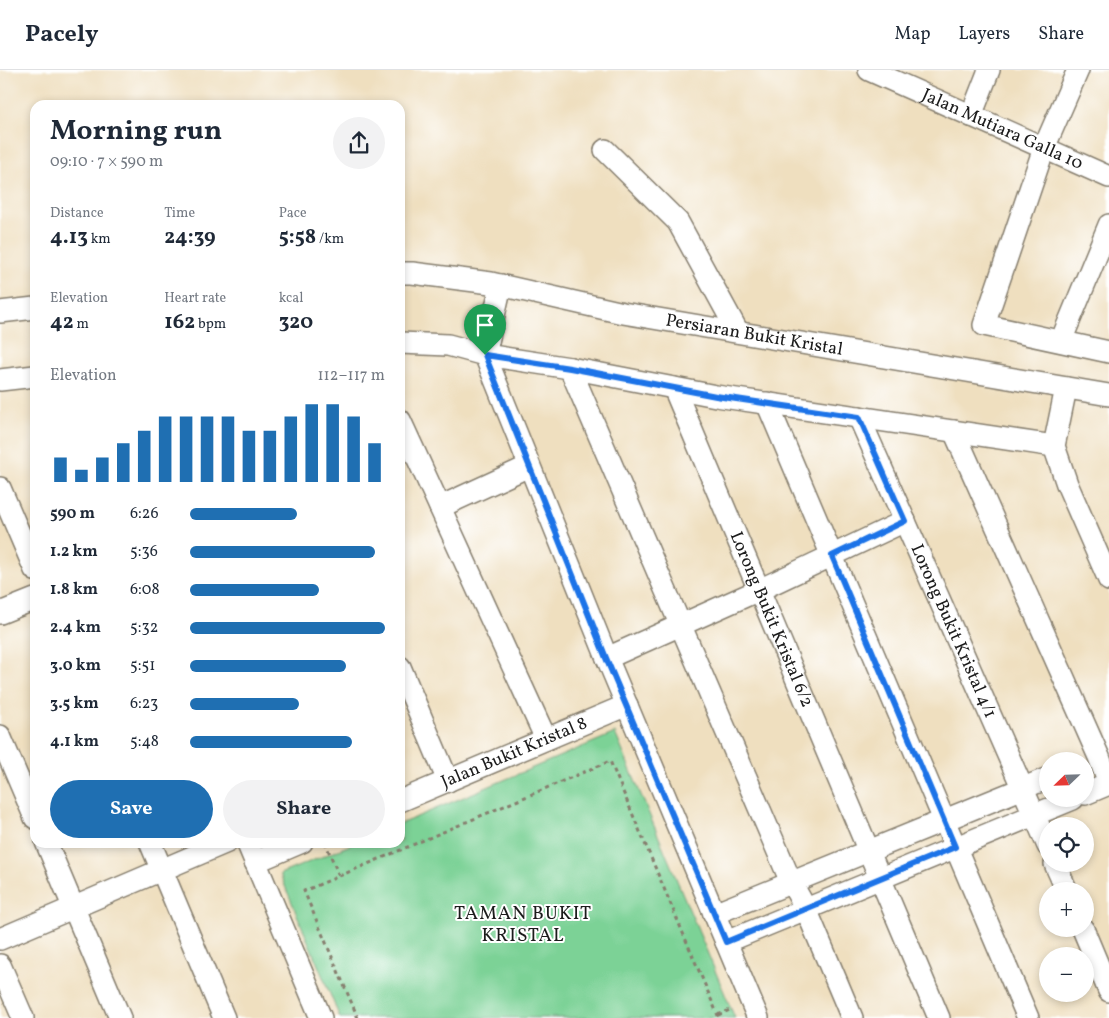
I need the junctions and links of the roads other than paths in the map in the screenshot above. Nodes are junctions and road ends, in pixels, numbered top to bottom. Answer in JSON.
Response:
{"nodes":[{"id":1,"x":869,"y":70,"type":"edge"},
{"id":2,"x":989,"y":70,"type":"edge"},
{"id":3,"x":1078,"y":70,"type":"edge"},
{"id":4,"x":895,"y":75,"type":"edge"},
{"id":5,"x":972,"y":116,"type":"junction"},
{"id":6,"x":1044,"y":148,"type":"junction"},
{"id":7,"x":605,"y":150,"type":"dead end"},
{"id":8,"x":1109,"y":177,"type":"edge"},
{"id":9,"x":1109,"y":224,"type":"edge"},
{"id":10,"x":405,"y":273,"type":"edge"},
{"id":11,"x":501,"y":286,"type":"junction"},
{"id":12,"x":30,"y":309,"type":"edge"},
{"id":13,"x":0,"y":312,"type":"edge"},
{"id":14,"x":738,"y":332,"type":"junction"},
{"id":15,"x":1061,"y":341,"type":"junction"},
{"id":16,"x":405,"y":343,"type":"edge"},
{"id":17,"x":1109,"y":352,"type":"edge"},
{"id":18,"x":485,"y":355,"type":"junction"},
{"id":19,"x":570,"y":368,"type":"junction"},
{"id":20,"x":30,"y":377,"type":"edge"},
{"id":21,"x":0,"y":380,"type":"edge"},
{"id":22,"x":674,"y":388,"type":"junction"},
{"id":23,"x":1066,"y":388,"type":"junction"},
{"id":24,"x":1109,"y":395,"type":"edge"},
{"id":25,"x":767,"y":403,"type":"junction"},
{"id":26,"x":859,"y":417,"type":"junction"},
{"id":27,"x":405,"y":431,"type":"edge"},
{"id":28,"x":954,"y":431,"type":"junction"},
{"id":29,"x":1054,"y":446,"type":"junction"},
{"id":30,"x":529,"y":466,"type":"junction"},
{"id":31,"x":0,"y":488,"type":"edge"},
{"id":32,"x":440,"y":507,"type":"junction"},
{"id":33,"x":905,"y":521,"type":"junction"},
{"id":34,"x":832,"y":556,"type":"junction"},
{"id":35,"x":30,"y":558,"type":"edge"},
{"id":36,"x":1109,"y":580,"type":"edge"},
{"id":37,"x":759,"y":590,"type":"junction"},
{"id":38,"x":30,"y":601,"type":"edge"},
{"id":39,"x":0,"y":613,"type":"edge"},
{"id":40,"x":680,"y":625,"type":"junction"},
{"id":41,"x":606,"y":658,"type":"junction"},
{"id":42,"x":405,"y":680,"type":"edge"},
{"id":43,"x":627,"y":705,"type":"junction"},
{"id":44,"x":0,"y":736,"type":"edge"},
{"id":45,"x":546,"y":739,"type":"junction"},
{"id":46,"x":1098,"y":757,"type":"edge"},
{"id":47,"x":448,"y":780,"type":"junction"},
{"id":48,"x":1039,"y":782,"type":"edge"},
{"id":49,"x":1109,"y":784,"type":"edge"},
{"id":50,"x":1023,"y":788,"type":"junction"},
{"id":51,"x":1094,"y":790,"type":"edge"},
{"id":52,"x":405,"y":799,"type":"edge"},
{"id":53,"x":30,"y":806,"type":"edge"},
{"id":54,"x":1050,"y":808,"type":"edge"},
{"id":55,"x":1034,"y":814,"type":"junction"},
{"id":56,"x":944,"y":820,"type":"junction"},
{"id":57,"x":1039,"y":825,"type":"edge"},
{"id":58,"x":955,"y":847,"type":"junction"},
{"id":59,"x":48,"y":848,"type":"edge"},
{"id":60,"x":153,"y":848,"type":"edge"},
{"id":61,"x":212,"y":848,"type":"edge"},
{"id":62,"x":271,"y":848,"type":"edge"},
{"id":63,"x":868,"y":851,"type":"junction"},
{"id":64,"x":251,"y":852,"type":"edge"},
{"id":65,"x":162,"y":870,"type":"junction"},
{"id":66,"x":880,"y":878,"type":"junction"},
{"id":67,"x":791,"y":882,"type":"junction"},
{"id":68,"x":73,"y":908,"type":"junction"},
{"id":69,"x":806,"y":909,"type":"junction"},
{"id":70,"x":714,"y":914,"type":"junction"},
{"id":71,"x":1085,"y":937,"type":"edge"},
{"id":72,"x":0,"y":939,"type":"edge"},
{"id":73,"x":726,"y":942,"type":"junction"},
{"id":74,"x":0,"y":965,"type":"edge"},
{"id":75,"x":1109,"y":992,"type":"edge"},
{"id":76,"x":23,"y":1018,"type":"edge"},
{"id":77,"x":120,"y":1018,"type":"edge"},
{"id":78,"x":224,"y":1018,"type":"edge"},
{"id":79,"x":321,"y":1018,"type":"edge"},
{"id":80,"x":758,"y":1018,"type":"edge"},
{"id":81,"x":852,"y":1018,"type":"edge"},
{"id":82,"x":939,"y":1018,"type":"edge"},
{"id":83,"x":1028,"y":1018,"type":"edge"}],
"edges":[{"from":1,"to":4,"type":"street","name":"Jalan Mutiara Galla 10"},
{"from":2,"to":5,"type":"street"},
{"from":3,"to":6,"type":"street"},
{"from":4,"to":5,"type":"street","name":"Jalan Mutiara Galla 10"},
{"from":5,"to":6,"type":"street","name":"Jalan Mutiara Galla 10"},
{"from":6,"to":8,"type":"street","name":"Jalan Mutiara Galla 10"},
{"from":6,"to":15,"type":"street"},
{"from":7,"to":14,"type":"street"},
{"from":9,"to":15,"type":"street"},
{"from":10,"to":11,"type":"street","name":"Persiaran Bukit Kristal"},
{"from":11,"to":14,"type":"street","name":"Persiaran Bukit Kristal"},
{"from":11,"to":18,"type":"street"},
{"from":12,"to":13,"type":"street"},
{"from":14,"to":23,"type":"street","name":"Persiaran Bukit Kristal"},
{"from":15,"to":17,"type":"street"},
{"from":16,"to":18,"type":"street"},
{"from":18,"to":19,"type":"street"},
{"from":18,"to":30,"type":"street"},
{"from":19,"to":22,"type":"street"},
{"from":19,"to":40,"type":"street"},
{"from":20,"to":21,"type":"street"},
{"from":22,"to":25,"type":"street"},
{"from":22,"to":37,"type":"street","name":"Lorong Bukit Kristal 6/2"},
{"from":23,"to":24,"type":"street","name":"Persiaran Bukit Kristal"},
{"from":23,"to":29,"type":"street"},
{"from":25,"to":26,"type":"street"},
{"from":25,"to":34,"type":"street"},
{"from":26,"to":28,"type":"street"},
{"from":26,"to":33,"type":"street","name":"Lorong Bukit Kristal 4/1"},
{"from":27,"to":32,"type":"street"},
{"from":28,"to":29,"type":"street"},
{"from":28,"to":46,"type":"street"},
{"from":29,"to":36,"type":"street"},
{"from":30,"to":32,"type":"street"},
{"from":30,"to":41,"type":"street"},
{"from":31,"to":35,"type":"street"},
{"from":32,"to":45,"type":"street"},
{"from":33,"to":34,"type":"street"},
{"from":33,"to":50,"type":"street","name":"Lorong Bukit Kristal 4/1"},
{"from":34,"to":37,"type":"street"},
{"from":34,"to":56,"type":"street"},
{"from":37,"to":40,"type":"street"},
{"from":37,"to":63,"type":"street","name":"Lorong Bukit Kristal 6/2"},
{"from":38,"to":39,"type":"street"},
{"from":40,"to":41,"type":"street"},
{"from":40,"to":67,"type":"street"},
{"from":41,"to":43,"type":"street"},
{"from":42,"to":47,"type":"street"},
{"from":43,"to":45,"type":"street","name":"Jalan Bukit Kristal 8"},
{"from":43,"to":70,"type":"street"},
{"from":44,"to":53,"type":"street"},
{"from":45,"to":47,"type":"street","name":"Jalan Bukit Kristal 8"},
{"from":46,"to":49,"type":"street"},
{"from":47,"to":52,"type":"street","name":"Jalan Bukit Kristal 8"},
{"from":48,"to":50,"type":"street"},
{"from":49,"to":51,"type":"street"},
{"from":50,"to":55,"type":"street","name":"Lorong Bukit Kristal 4/1"},
{"from":50,"to":56,"type":"street"},
{"from":54,"to":55,"type":"street"},
{"from":55,"to":57,"type":"street","name":"Lorong Bukit Kristal 4/1"},
{"from":55,"to":58,"type":"street"},
{"from":56,"to":58,"type":"street"},
{"from":56,"to":63,"type":"street"},
{"from":58,"to":66,"type":"street"},
{"from":58,"to":83,"type":"street"},
{"from":59,"to":68,"type":"street"},
{"from":60,"to":65,"type":"street"},
{"from":61,"to":65,"type":"street"},
{"from":62,"to":64,"type":"street"},
{"from":63,"to":66,"type":"street","name":"Lorong Bukit Kristal 6/2"},
{"from":63,"to":67,"type":"street"},
{"from":64,"to":79,"type":"street"},
{"from":65,"to":68,"type":"street"},
{"from":65,"to":78,"type":"street"},
{"from":66,"to":69,"type":"street"},
{"from":66,"to":82,"type":"street","name":"Lorong Bukit Kristal 6/2"},
{"from":67,"to":69,"type":"street"},
{"from":67,"to":70,"type":"street"},
{"from":68,"to":72,"type":"street"},
{"from":68,"to":77,"type":"street"},
{"from":69,"to":73,"type":"street"},
{"from":69,"to":81,"type":"street"},
{"from":70,"to":73,"type":"street"},
{"from":71,"to":75,"type":"street"},
{"from":73,"to":80,"type":"street"},
{"from":74,"to":76,"type":"street"}]}
